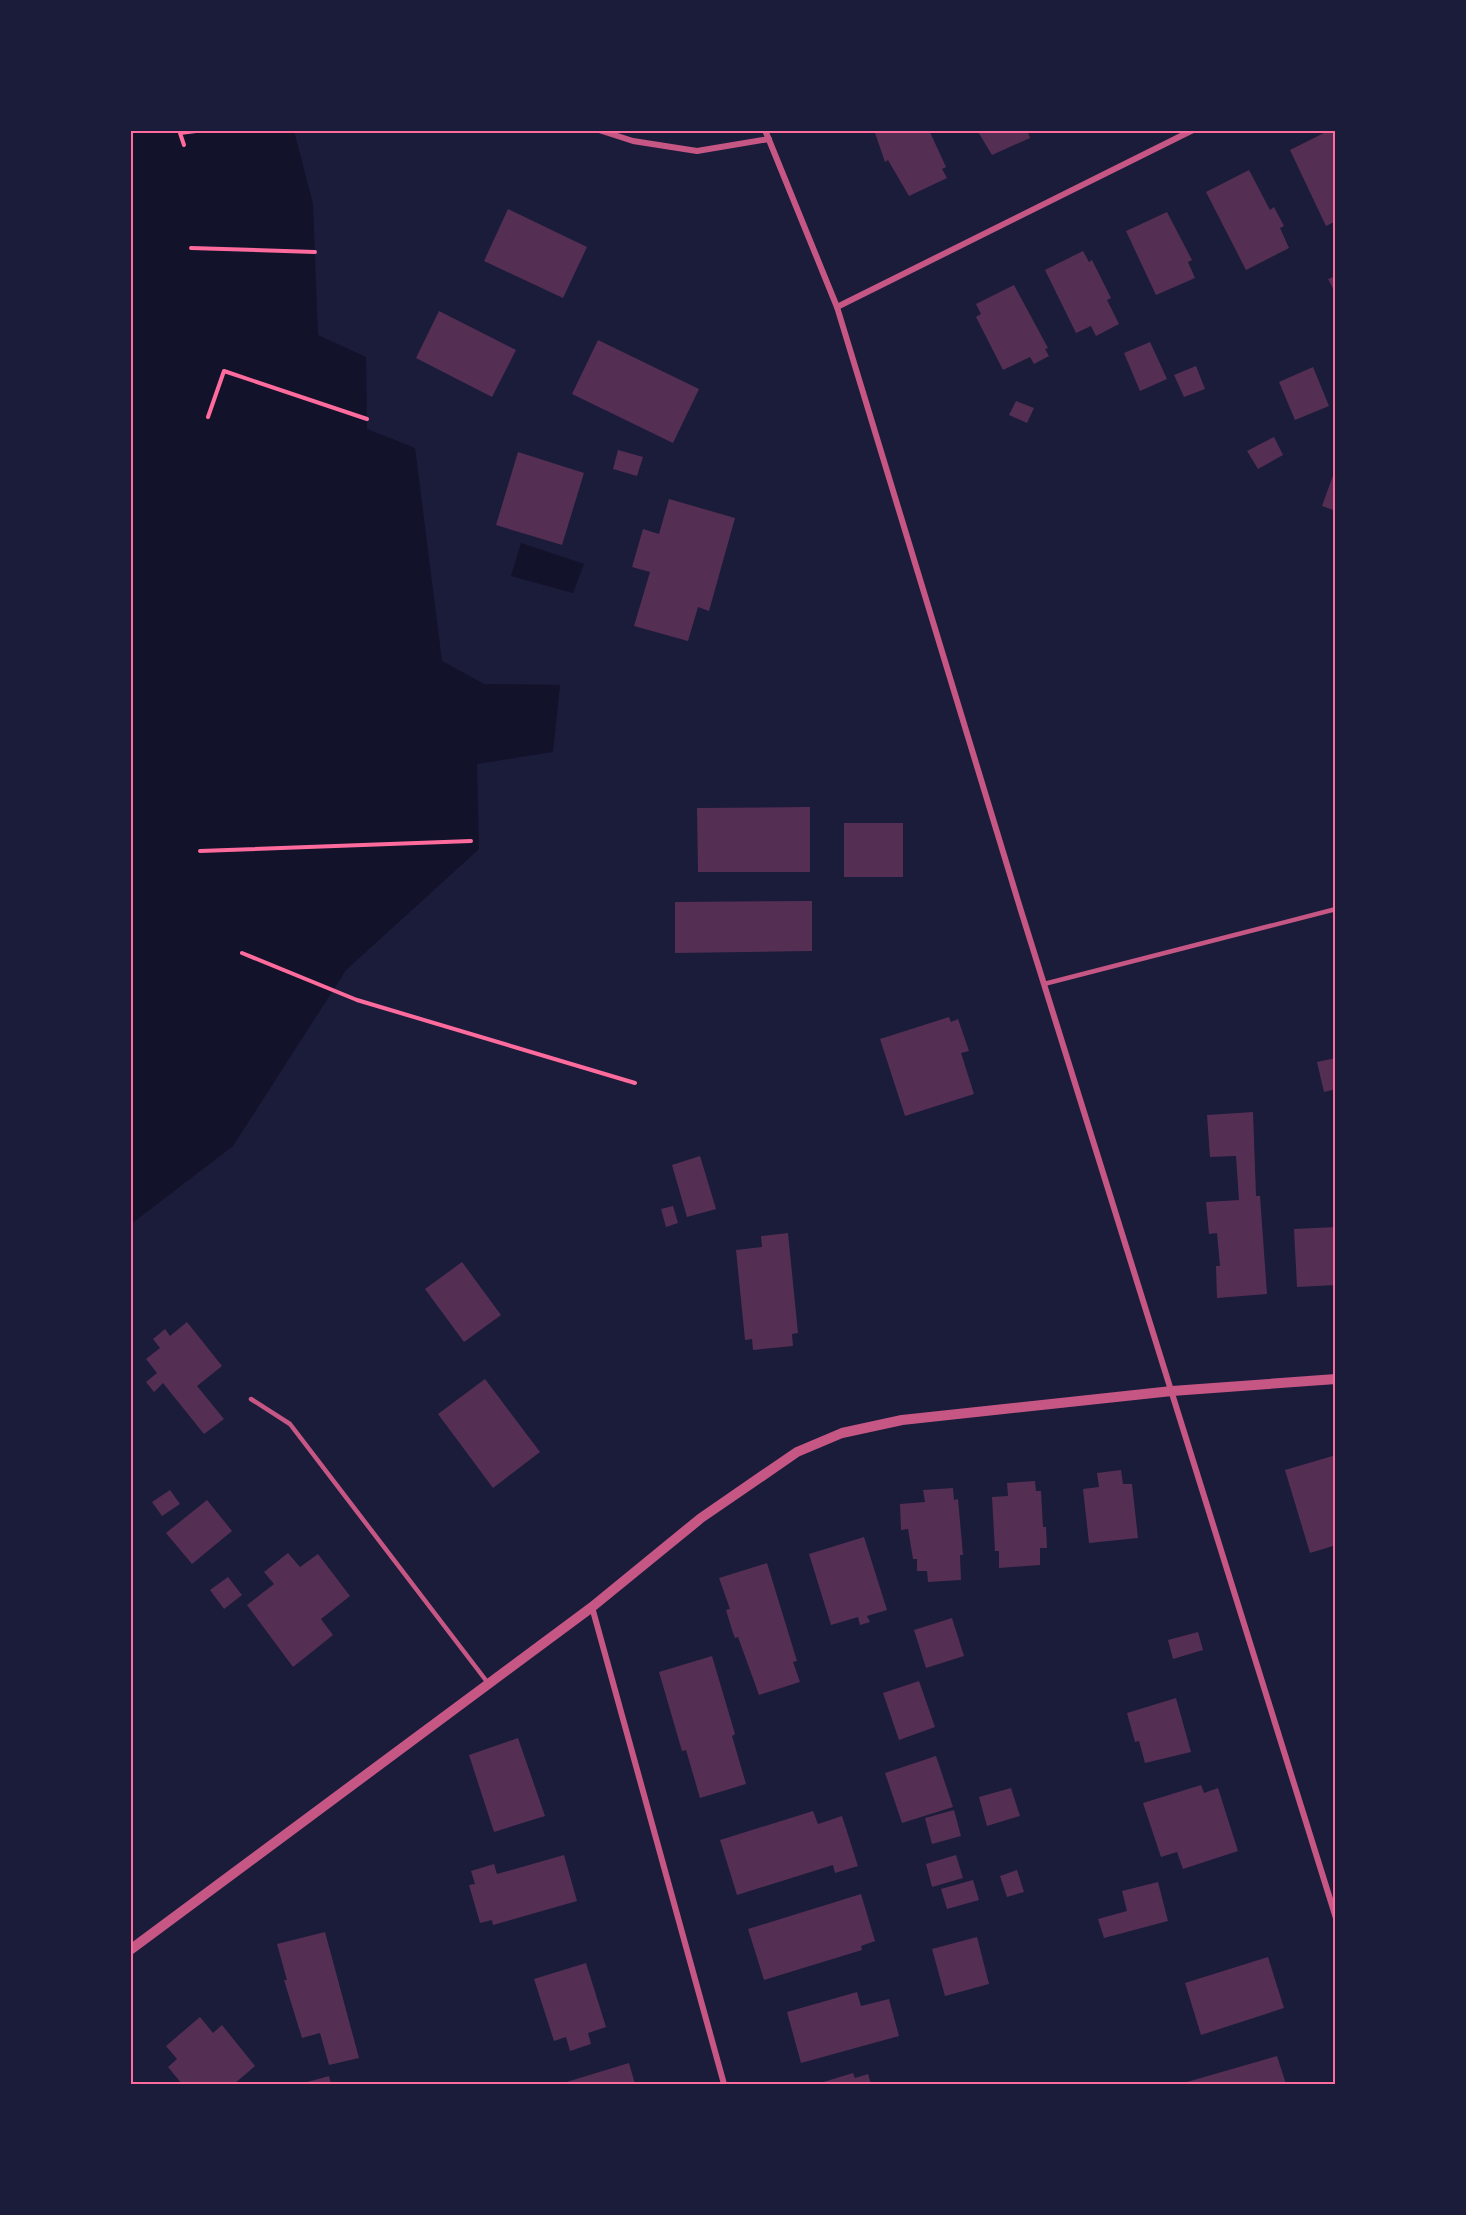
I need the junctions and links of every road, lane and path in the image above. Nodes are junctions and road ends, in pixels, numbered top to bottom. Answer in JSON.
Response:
{"nodes":[{"id":1,"x":204,"y":130,"type":"edge"},
{"id":2,"x":599,"y":130,"type":"edge"},
{"id":3,"x":765,"y":130,"type":"edge"},
{"id":4,"x":1193,"y":130,"type":"edge"},
{"id":5,"x":769,"y":139,"type":"junction"},
{"id":6,"x":184,"y":145,"type":"dead end"},
{"id":7,"x":191,"y":248,"type":"dead end"},
{"id":8,"x":315,"y":252,"type":"dead end"},
{"id":9,"x":837,"y":307,"type":"junction"},
{"id":10,"x":207,"y":417,"type":"dead end"},
{"id":11,"x":367,"y":419,"type":"dead end"},
{"id":12,"x":471,"y":841,"type":"dead end"},
{"id":13,"x":200,"y":851,"type":"dead end"},
{"id":14,"x":1335,"y":909,"type":"edge"},
{"id":15,"x":242,"y":953,"type":"dead end"},
{"id":16,"x":1044,"y":984,"type":"junction"},
{"id":17,"x":635,"y":1083,"type":"dead end"},
{"id":18,"x":1335,"y":1379,"type":"edge"},
{"id":19,"x":1173,"y":1391,"type":"junction"},
{"id":20,"x":251,"y":1399,"type":"dead end"},
{"id":21,"x":592,"y":1607,"type":"junction"},
{"id":22,"x":488,"y":1683,"type":"junction"},
{"id":23,"x":1335,"y":1918,"type":"edge"},
{"id":24,"x":130,"y":1950,"type":"edge"},
{"id":25,"x":724,"y":2085,"type":"edge"}],
"edges":[{"from":1,"to":6,"type":"path"},
{"from":2,"to":5,"type":"street"},
{"from":3,"to":5,"type":"street"},
{"from":4,"to":9,"type":"street"},
{"from":5,"to":9,"type":"street"},
{"from":7,"to":8,"type":"path"},
{"from":9,"to":16,"type":"street"},
{"from":10,"to":11,"type":"path"},
{"from":12,"to":13,"type":"path"},
{"from":14,"to":16,"type":"lane"},
{"from":15,"to":17,"type":"path"},
{"from":16,"to":19,"type":"street"},
{"from":18,"to":19,"type":"street"},
{"from":19,"to":21,"type":"street"},
{"from":19,"to":23,"type":"street"},
{"from":20,"to":22,"type":"lane"},
{"from":21,"to":22,"type":"street"},
{"from":21,"to":25,"type":"street"},
{"from":22,"to":24,"type":"street"}]}
